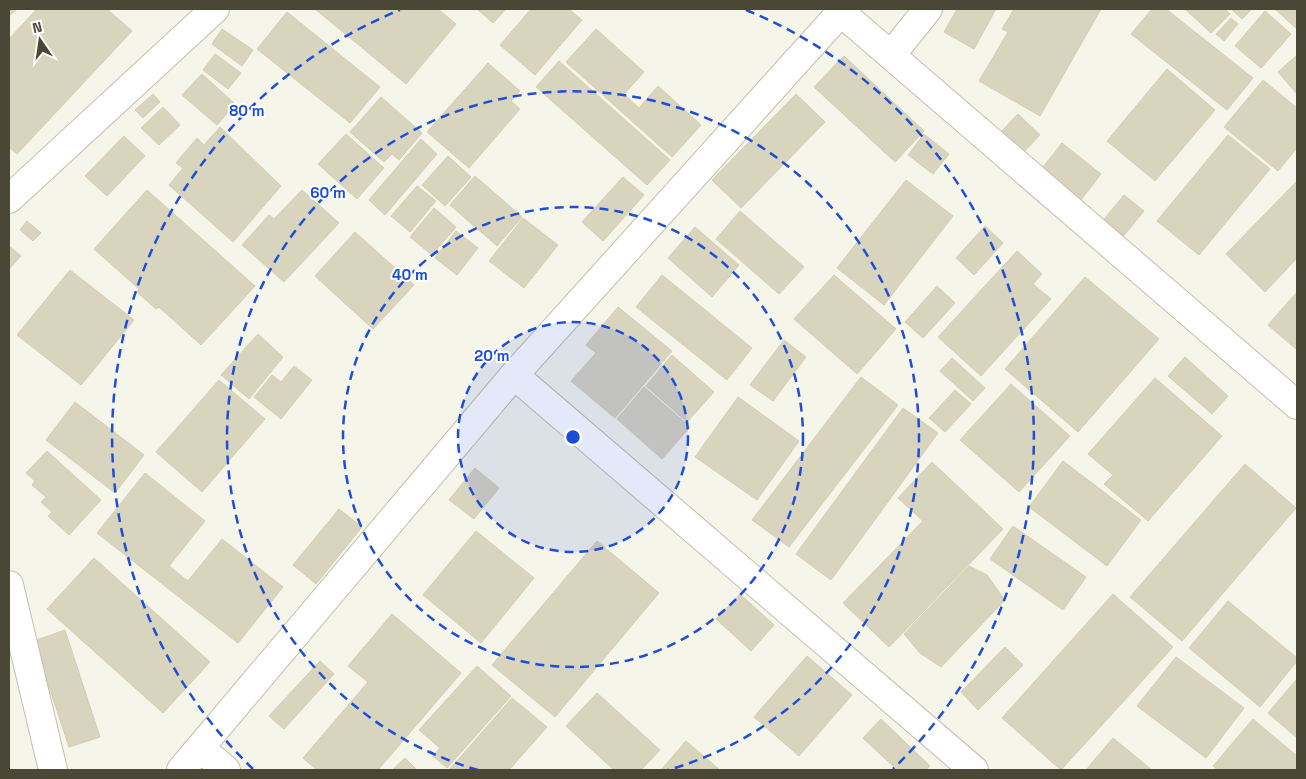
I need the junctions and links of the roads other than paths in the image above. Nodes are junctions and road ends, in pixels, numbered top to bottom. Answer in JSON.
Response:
{"nodes":[{"id":1,"x":215,"y":9,"type":"edge"},
{"id":2,"x":928,"y":9,"type":"edge"},
{"id":3,"x":839,"y":10,"type":"edge"},
{"id":4,"x":891,"y":55,"type":"junction"},
{"id":5,"x":9,"y":199,"type":"edge"},
{"id":6,"x":514,"y":375,"type":"junction"},
{"id":7,"x":1297,"y":405,"type":"edge"},
{"id":8,"x":9,"y":585,"type":"edge"},
{"id":9,"x":200,"y":748,"type":"junction"},
{"id":10,"x":53,"y":770,"type":"edge"},
{"id":11,"x":181,"y":770,"type":"edge"},
{"id":12,"x":226,"y":770,"type":"edge"},
{"id":13,"x":974,"y":770,"type":"edge"}],
"edges":[{"from":1,"to":5,"type":"street"},
{"from":2,"to":4,"type":"street"},
{"from":3,"to":4,"type":"street"},
{"from":3,"to":6,"type":"street"},
{"from":4,"to":7,"type":"street"},
{"from":6,"to":9,"type":"street"},
{"from":6,"to":13,"type":"street"},
{"from":8,"to":10,"type":"street"},
{"from":9,"to":11,"type":"street"},
{"from":9,"to":12,"type":"street"}]}
